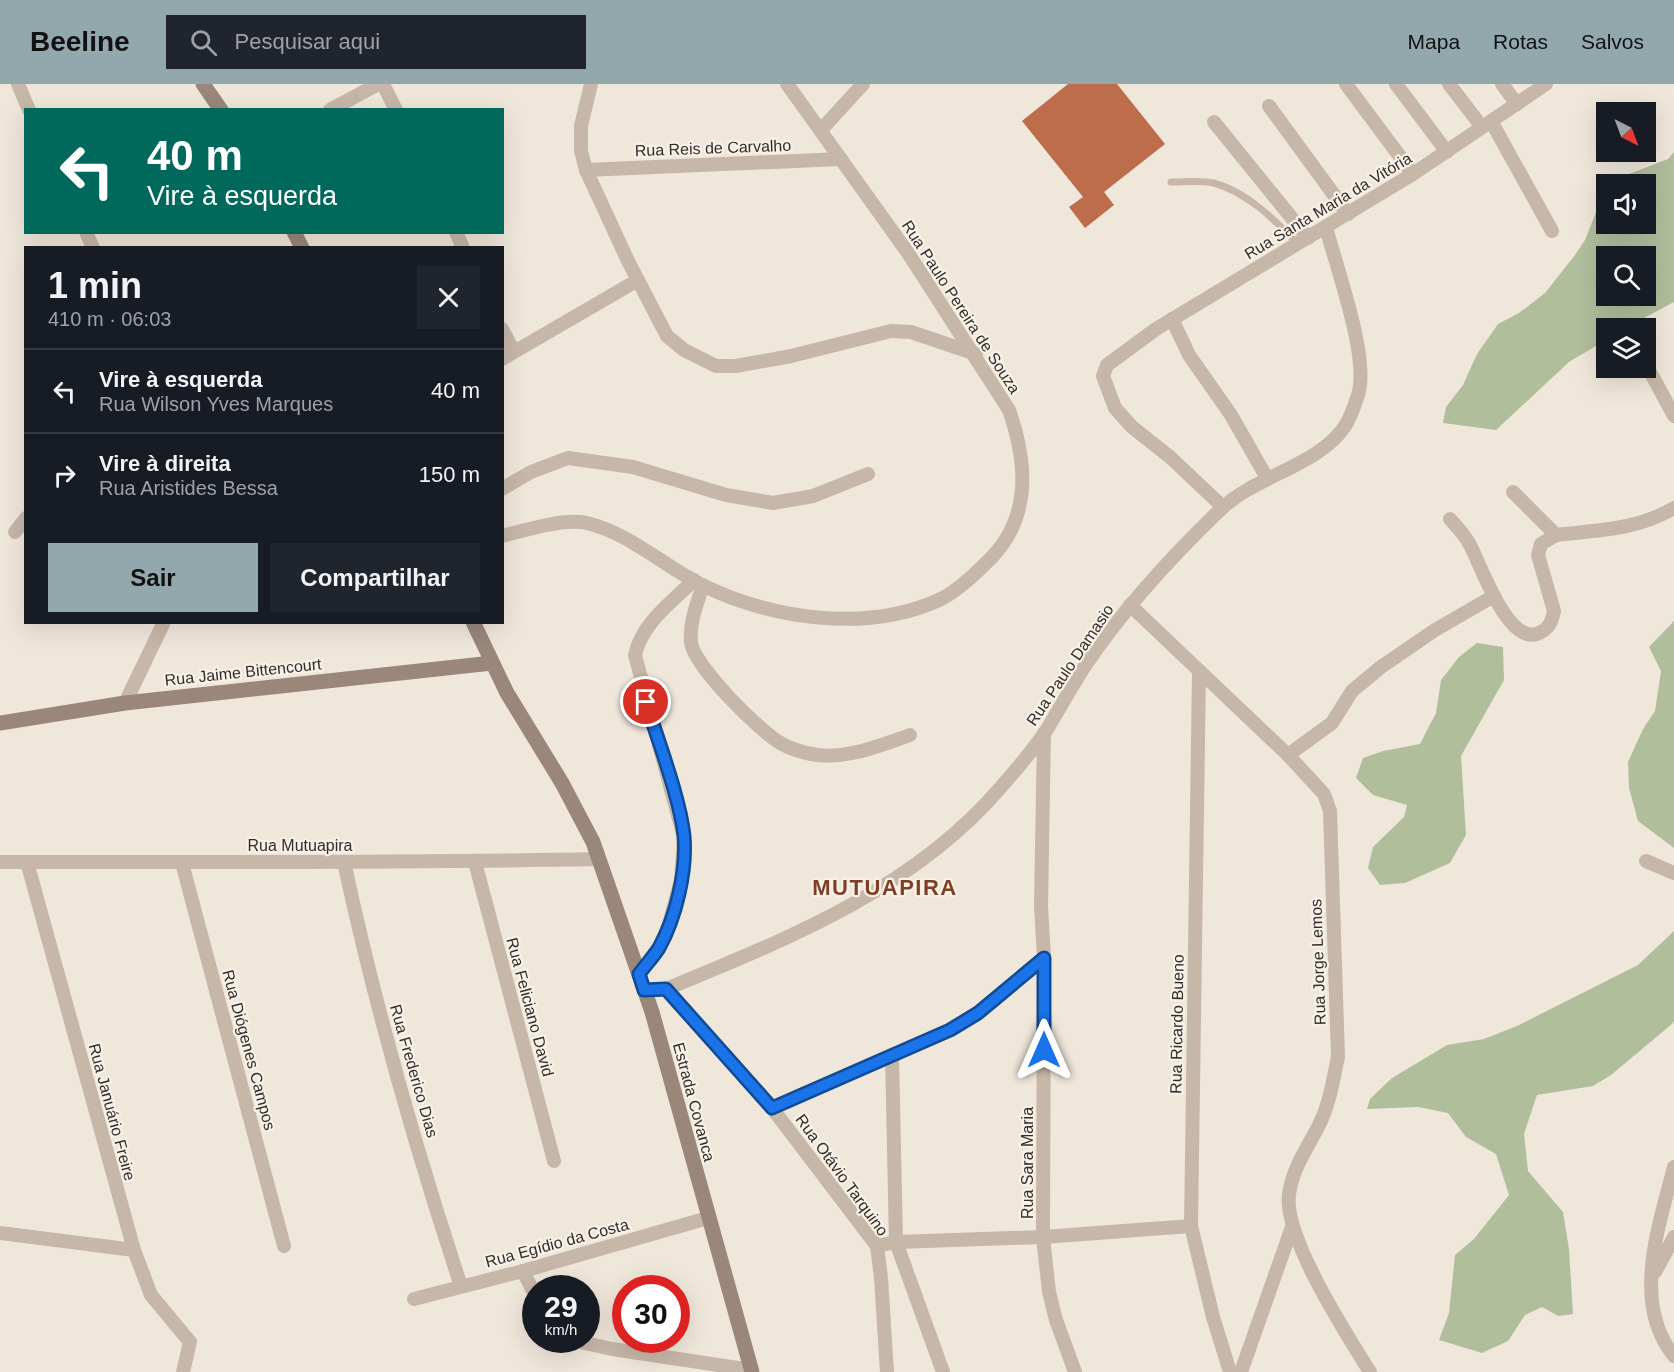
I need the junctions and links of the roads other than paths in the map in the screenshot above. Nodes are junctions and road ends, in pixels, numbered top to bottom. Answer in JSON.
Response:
{"nodes":[{"id":1,"x":18,"y":84,"type":"edge"},
{"id":2,"x":203,"y":84,"type":"edge"},
{"id":3,"x":378,"y":84,"type":"edge"},
{"id":4,"x":383,"y":84,"type":"edge"},
{"id":5,"x":591,"y":84,"type":"edge"},
{"id":6,"x":787,"y":84,"type":"edge"},
{"id":7,"x":863,"y":84,"type":"edge"},
{"id":8,"x":1346,"y":84,"type":"edge"},
{"id":9,"x":1396,"y":84,"type":"edge"},
{"id":10,"x":1449,"y":84,"type":"edge"},
{"id":11,"x":1502,"y":84,"type":"edge"},
{"id":12,"x":1546,"y":84,"type":"edge"},
{"id":13,"x":1517,"y":104,"type":"junction"},
{"id":14,"x":1269,"y":106,"type":"dead end"},
{"id":15,"x":28,"y":108,"type":"edge"},
{"id":16,"x":220,"y":108,"type":"edge"},
{"id":17,"x":334,"y":108,"type":"edge"},
{"id":18,"x":395,"y":108,"type":"edge"},
{"id":19,"x":1214,"y":122,"type":"dead end"},
{"id":20,"x":1487,"y":124,"type":"junction"},
{"id":21,"x":821,"y":130,"type":"junction"},
{"id":22,"x":1447,"y":152,"type":"junction"},
{"id":23,"x":841,"y":159,"type":"junction"},
{"id":24,"x":586,"y":170,"type":"junction"},
{"id":25,"x":1413,"y":174,"type":"junction"},
{"id":26,"x":1171,"y":182,"type":"dead end"},
{"id":27,"x":1348,"y":214,"type":"junction"},
{"id":28,"x":1326,"y":227,"type":"junction"},
{"id":29,"x":1552,"y":231,"type":"dead end"},
{"id":30,"x":1303,"y":241,"type":"junction"},
{"id":31,"x":638,"y":280,"type":"junction"},
{"id":32,"x":1172,"y":319,"type":"junction"},
{"id":33,"x":504,"y":338,"type":"edge"},
{"id":34,"x":976,"y":354,"type":"junction"},
{"id":35,"x":508,"y":356,"type":"edge"},
{"id":36,"x":1654,"y":378,"type":"edge"},
{"id":37,"x":1674,"y":416,"type":"edge"},
{"id":38,"x":868,"y":474,"type":"dead end"},
{"id":39,"x":1267,"y":478,"type":"junction"},
{"id":40,"x":504,"y":488,"type":"edge"},
{"id":41,"x":1513,"y":492,"type":"dead end"},
{"id":42,"x":1222,"y":507,"type":"junction"},
{"id":43,"x":1674,"y":508,"type":"edge"},
{"id":44,"x":1450,"y":519,"type":"dead end"},
{"id":45,"x":24,"y":521,"type":"edge"},
{"id":46,"x":15,"y":532,"type":"dead end"},
{"id":47,"x":504,"y":535,"type":"edge"},
{"id":48,"x":1556,"y":535,"type":"junction"},
{"id":49,"x":699,"y":583,"type":"junction"},
{"id":50,"x":1494,"y":596,"type":"junction"},
{"id":51,"x":1130,"y":605,"type":"junction"},
{"id":52,"x":163,"y":624,"type":"edge"},
{"id":53,"x":474,"y":624,"type":"edge"},
{"id":54,"x":492,"y":663,"type":"junction"},
{"id":55,"x":1199,"y":671,"type":"junction"},
{"id":56,"x":125,"y":703,"type":"junction"},
{"id":57,"x":0,"y":723,"type":"edge"},
{"id":58,"x":1044,"y":733,"type":"junction"},
{"id":59,"x":910,"y":735,"type":"dead end"},
{"id":60,"x":1288,"y":755,"type":"junction"},
{"id":61,"x":599,"y":859,"type":"junction"},
{"id":62,"x":1646,"y":861,"type":"dead end"},
{"id":63,"x":0,"y":862,"type":"edge"},
{"id":64,"x":27,"y":862,"type":"junction"},
{"id":65,"x":344,"y":862,"type":"junction"},
{"id":66,"x":476,"y":862,"type":"junction"},
{"id":67,"x":182,"y":863,"type":"junction"},
{"id":68,"x":1674,"y":873,"type":"edge"},
{"id":69,"x":1044,"y":958,"type":"junction"},
{"id":70,"x":639,"y":974,"type":"junction"},
{"id":71,"x":666,"y":989,"type":"junction"},
{"id":72,"x":644,"y":990,"type":"junction"},
{"id":73,"x":892,"y":1055,"type":"junction"},
{"id":74,"x":772,"y":1108,"type":"junction"},
{"id":75,"x":554,"y":1161,"type":"dead end"},
{"id":76,"x":1674,"y":1167,"type":"edge"},
{"id":77,"x":708,"y":1218,"type":"junction"},
{"id":78,"x":1191,"y":1227,"type":"junction"},
{"id":79,"x":1292,"y":1227,"type":"junction"},
{"id":80,"x":0,"y":1233,"type":"edge"},
{"id":81,"x":1043,"y":1237,"type":"junction"},
{"id":82,"x":1674,"y":1237,"type":"edge"},
{"id":83,"x":896,"y":1242,"type":"junction"},
{"id":84,"x":284,"y":1246,"type":"dead end"},
{"id":85,"x":877,"y":1246,"type":"junction"},
{"id":86,"x":134,"y":1251,"type":"junction"},
{"id":87,"x":523,"y":1271,"type":"junction"},
{"id":88,"x":525,"y":1275,"type":"edge"},
{"id":89,"x":1651,"y":1279,"type":"junction"},
{"id":90,"x":461,"y":1286,"type":"junction"},
{"id":91,"x":414,"y":1299,"type":"dead end"},
{"id":92,"x":600,"y":1346,"type":"edge"},
{"id":93,"x":1674,"y":1356,"type":"edge"},
{"id":94,"x":752,"y":1371,"type":"edge"},
{"id":95,"x":183,"y":1372,"type":"edge"},
{"id":96,"x":887,"y":1372,"type":"edge"},
{"id":97,"x":943,"y":1372,"type":"edge"},
{"id":98,"x":1075,"y":1372,"type":"edge"},
{"id":99,"x":1230,"y":1372,"type":"edge"},
{"id":100,"x":1241,"y":1372,"type":"edge"},
{"id":101,"x":1370,"y":1372,"type":"edge"}],
"edges":[{"from":1,"to":15,"type":"street"},
{"from":2,"to":16,"type":"street"},
{"from":3,"to":17,"type":"street"},
{"from":4,"to":18,"type":"street"},
{"from":5,"to":24,"type":"street"},
{"from":6,"to":21,"type":"street","name":"Rua Paulo Pereira de Souza"},
{"from":7,"to":21,"type":"street"},
{"from":8,"to":25,"type":"street"},
{"from":9,"to":22,"type":"street"},
{"from":10,"to":20,"type":"street"},
{"from":11,"to":13,"type":"street"},
{"from":12,"to":13,"type":"street","name":"Rua Santa Maria da Vitória"},
{"from":13,"to":20,"type":"street","name":"Rua Santa Maria da Vitória"},
{"from":14,"to":27,"type":"street"},
{"from":19,"to":30,"type":"street"},
{"from":20,"to":22,"type":"street","name":"Rua Santa Maria da Vitória"},
{"from":20,"to":29,"type":"street"},
{"from":21,"to":23,"type":"street","name":"Rua Paulo Pereira de Souza"},
{"from":22,"to":25,"type":"street","name":"Rua Santa Maria da Vitória"},
{"from":23,"to":24,"type":"street","name":"Rua Reis de Carvalho"},
{"from":23,"to":34,"type":"street","name":"Rua Paulo Pereira de Souza"},
{"from":24,"to":31,"type":"street"},
{"from":25,"to":27,"type":"street","name":"Rua Santa Maria da Vitória"},
{"from":26,"to":30,"type":"lane"},
{"from":27,"to":28,"type":"street","name":"Rua Santa Maria da Vitória"},
{"from":28,"to":30,"type":"street","name":"Rua Santa Maria da Vitória"},
{"from":28,"to":39,"type":"street","name":"Rua Paulo Damasio"},
{"from":30,"to":32,"type":"street","name":"Rua Santa Maria da Vitória"},
{"from":31,"to":34,"type":"street"},
{"from":31,"to":35,"type":"street"},
{"from":32,"to":39,"type":"street"},
{"from":32,"to":42,"type":"street","name":"Rua Santa Maria da Vitória"},
{"from":33,"to":35,"type":"street"},
{"from":34,"to":49,"type":"street","name":"Rua Paulo Pereira de Souza"},
{"from":36,"to":37,"type":"street"},
{"from":38,"to":40,"type":"street"},
{"from":39,"to":42,"type":"street","name":"Rua Paulo Damasio"},
{"from":41,"to":48,"type":"street"},
{"from":42,"to":51,"type":"street","name":"Rua Paulo Damasio"},
{"from":43,"to":48,"type":"street"},
{"from":44,"to":50,"type":"street"},
{"from":45,"to":46,"type":"street"},
{"from":47,"to":49,"type":"street","name":"Rua Paulo Pereira de Souza"},
{"from":48,"to":50,"type":"street"},
{"from":49,"to":59,"type":"street"},
{"from":49,"to":70,"type":"street"},
{"from":50,"to":60,"type":"street"},
{"from":51,"to":55,"type":"street","name":"Rua Jorge Lemos"},
{"from":51,"to":58,"type":"street","name":"Rua Paulo Damasio"},
{"from":52,"to":56,"type":"street"},
{"from":53,"to":54,"type":"street","name":"Estrada Covanca"},
{"from":54,"to":56,"type":"street","name":"Rua Jaime Bittencourt"},
{"from":54,"to":61,"type":"street","name":"Estrada Covanca"},
{"from":55,"to":60,"type":"street","name":"Rua Jorge Lemos"},
{"from":55,"to":78,"type":"street","name":"Rua Ricardo Bueno"},
{"from":56,"to":57,"type":"street","name":"Rua Jaime Bittencourt"},
{"from":58,"to":69,"type":"street","name":"Rua Sara Maria"},
{"from":58,"to":71,"type":"street","name":"Rua Paulo Damasio"},
{"from":60,"to":79,"type":"street","name":"Rua Jorge Lemos"},
{"from":61,"to":66,"type":"street","name":"Rua Mutuapira"},
{"from":61,"to":70,"type":"street","name":"Estrada Covanca"},
{"from":62,"to":68,"type":"street"},
{"from":63,"to":64,"type":"street","name":"Rua Mutuapira"},
{"from":64,"to":67,"type":"street","name":"Rua Mutuapira"},
{"from":64,"to":86,"type":"street","name":"Rua Januário Freire"},
{"from":65,"to":66,"type":"street","name":"Rua Mutuapira"},
{"from":65,"to":67,"type":"street","name":"Rua Mutuapira"},
{"from":65,"to":90,"type":"street","name":"Rua Frederico Dias"},
{"from":66,"to":75,"type":"street","name":"Rua Feliciano David"},
{"from":67,"to":84,"type":"street","name":"Rua Diógenes Campos"},
{"from":69,"to":73,"type":"street"},
{"from":69,"to":81,"type":"street","name":"Rua Sara Maria"},
{"from":70,"to":72,"type":"street","name":"Estrada Covanca"},
{"from":71,"to":72,"type":"street"},
{"from":71,"to":74,"type":"street","name":"Rua Otávio Tarquino"},
{"from":72,"to":77,"type":"street","name":"Estrada Covanca"},
{"from":73,"to":74,"type":"street"},
{"from":73,"to":83,"type":"street"},
{"from":74,"to":85,"type":"street","name":"Rua Otávio Tarquino"},
{"from":76,"to":89,"type":"street"},
{"from":77,"to":87,"type":"street","name":"Rua Egídio da Costa"},
{"from":77,"to":94,"type":"street","name":"Estrada Covanca"},
{"from":78,"to":81,"type":"street"},
{"from":78,"to":99,"type":"street","name":"Rua Ricardo Bueno"},
{"from":79,"to":100,"type":"street"},
{"from":79,"to":101,"type":"street","name":"Rua Jorge Lemos"},
{"from":80,"to":86,"type":"street"},
{"from":81,"to":83,"type":"street"},
{"from":81,"to":98,"type":"street","name":"Rua Sara Maria"},
{"from":82,"to":89,"type":"street"},
{"from":83,"to":85,"type":"street"},
{"from":83,"to":97,"type":"street"},
{"from":85,"to":96,"type":"street","name":"Rua Otávio Tarquino"},
{"from":86,"to":95,"type":"street","name":"Rua Januário Freire"},
{"from":87,"to":88,"type":"street"},
{"from":87,"to":90,"type":"street","name":"Rua Egídio da Costa"},
{"from":89,"to":93,"type":"street"},
{"from":90,"to":91,"type":"street","name":"Rua Egídio da Costa"},
{"from":92,"to":94,"type":"street"}]}
